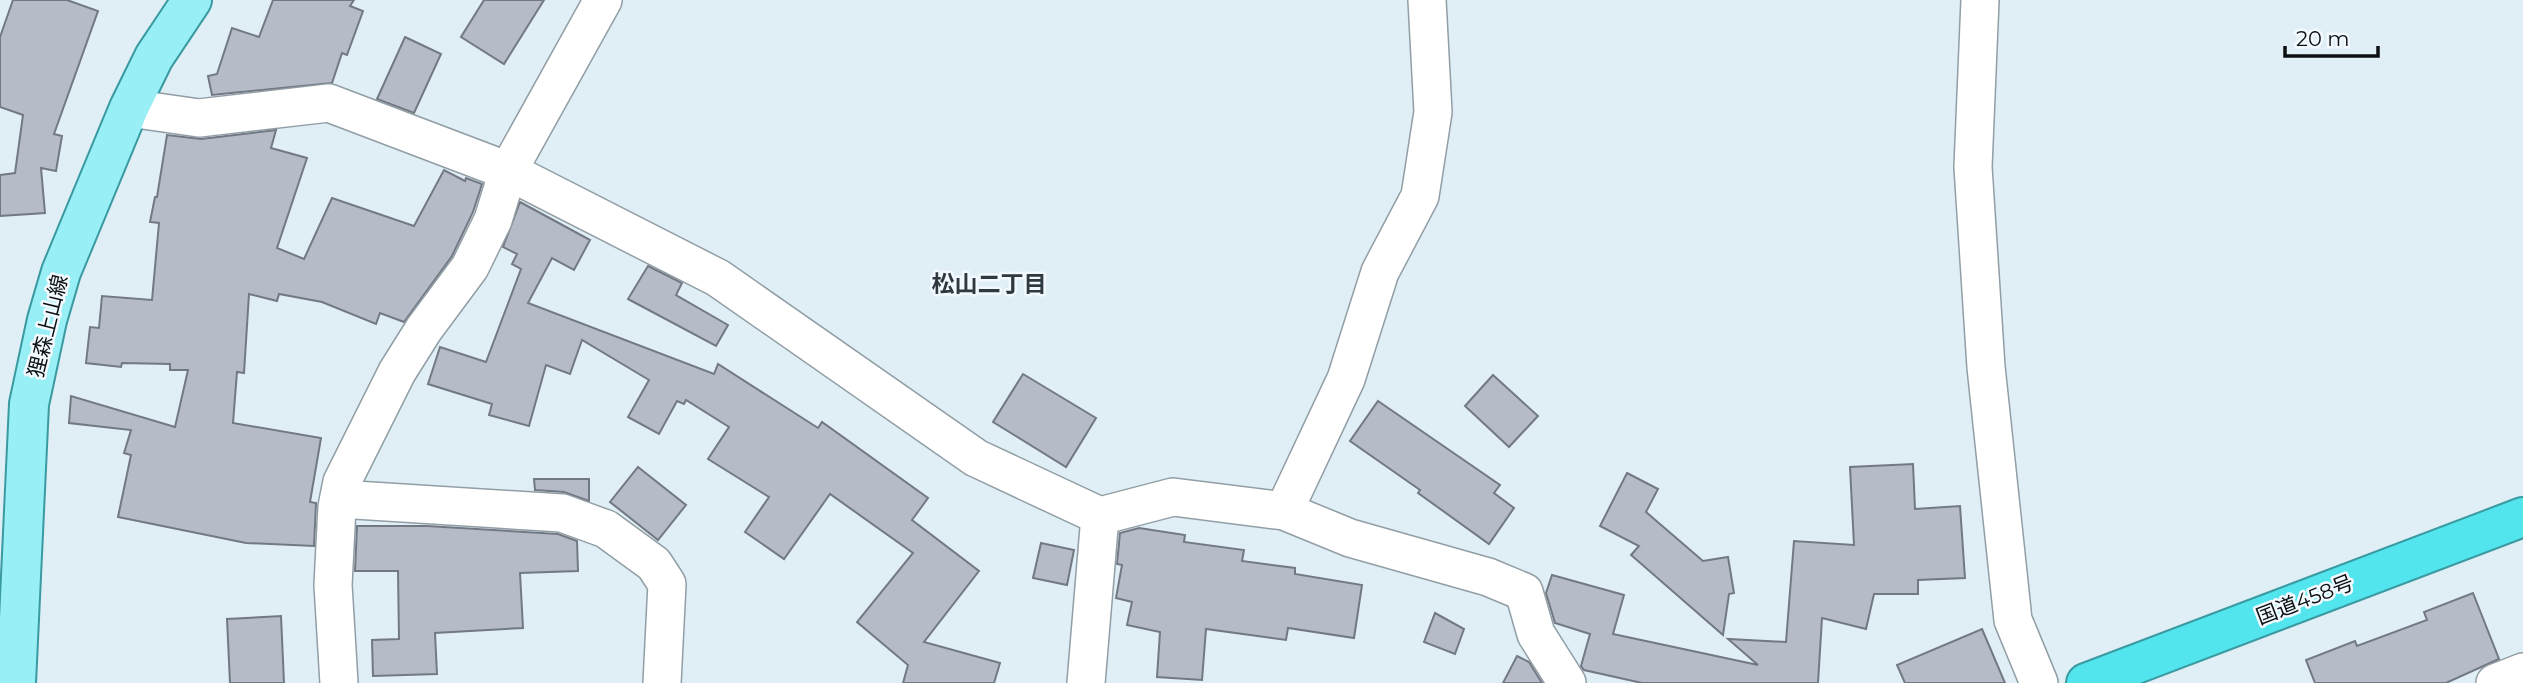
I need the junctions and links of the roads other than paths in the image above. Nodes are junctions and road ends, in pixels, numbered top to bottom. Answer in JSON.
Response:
{"nodes":[{"id":1,"x":192,"y":0,"type":"edge"},
{"id":2,"x":603,"y":0,"type":"edge"},
{"id":3,"x":1427,"y":0,"type":"edge"},
{"id":4,"x":1980,"y":0,"type":"edge"},
{"id":5,"x":129,"y":108,"type":"junction"},
{"id":6,"x":508,"y":171,"type":"junction"},
{"id":7,"x":339,"y":499,"type":"junction"},
{"id":8,"x":1284,"y":511,"type":"junction"},
{"id":9,"x":1100,"y":516,"type":"junction"},
{"id":10,"x":2523,"y":517,"type":"edge"},
{"id":11,"x":2523,"y":672,"type":"edge"},
{"id":12,"x":2091,"y":682,"type":"edge"},
{"id":13,"x":16,"y":683,"type":"edge"},
{"id":14,"x":339,"y":683,"type":"edge"},
{"id":15,"x":662,"y":683,"type":"edge"},
{"id":16,"x":1086,"y":683,"type":"edge"},
{"id":17,"x":1567,"y":683,"type":"edge"},
{"id":18,"x":2039,"y":683,"type":"edge"},
{"id":19,"x":2495,"y":683,"type":"edge"}],
"edges":[{"from":1,"to":5,"type":"main road","name":"狸森上山線"},
{"from":2,"to":6,"type":"lane"},
{"from":3,"to":8,"type":"lane"},
{"from":4,"to":18,"type":"lane"},
{"from":5,"to":6,"type":"lane"},
{"from":5,"to":13,"type":"main road","name":"狸森上山線"},
{"from":6,"to":7,"type":"lane"},
{"from":6,"to":9,"type":"lane"},
{"from":7,"to":14,"type":"lane"},
{"from":7,"to":15,"type":"lane"},
{"from":8,"to":9,"type":"lane"},
{"from":8,"to":17,"type":"lane"},
{"from":9,"to":16,"type":"lane"},
{"from":10,"to":12,"type":"highway","name":"国道458号"},
{"from":11,"to":19,"type":"lane"}]}
